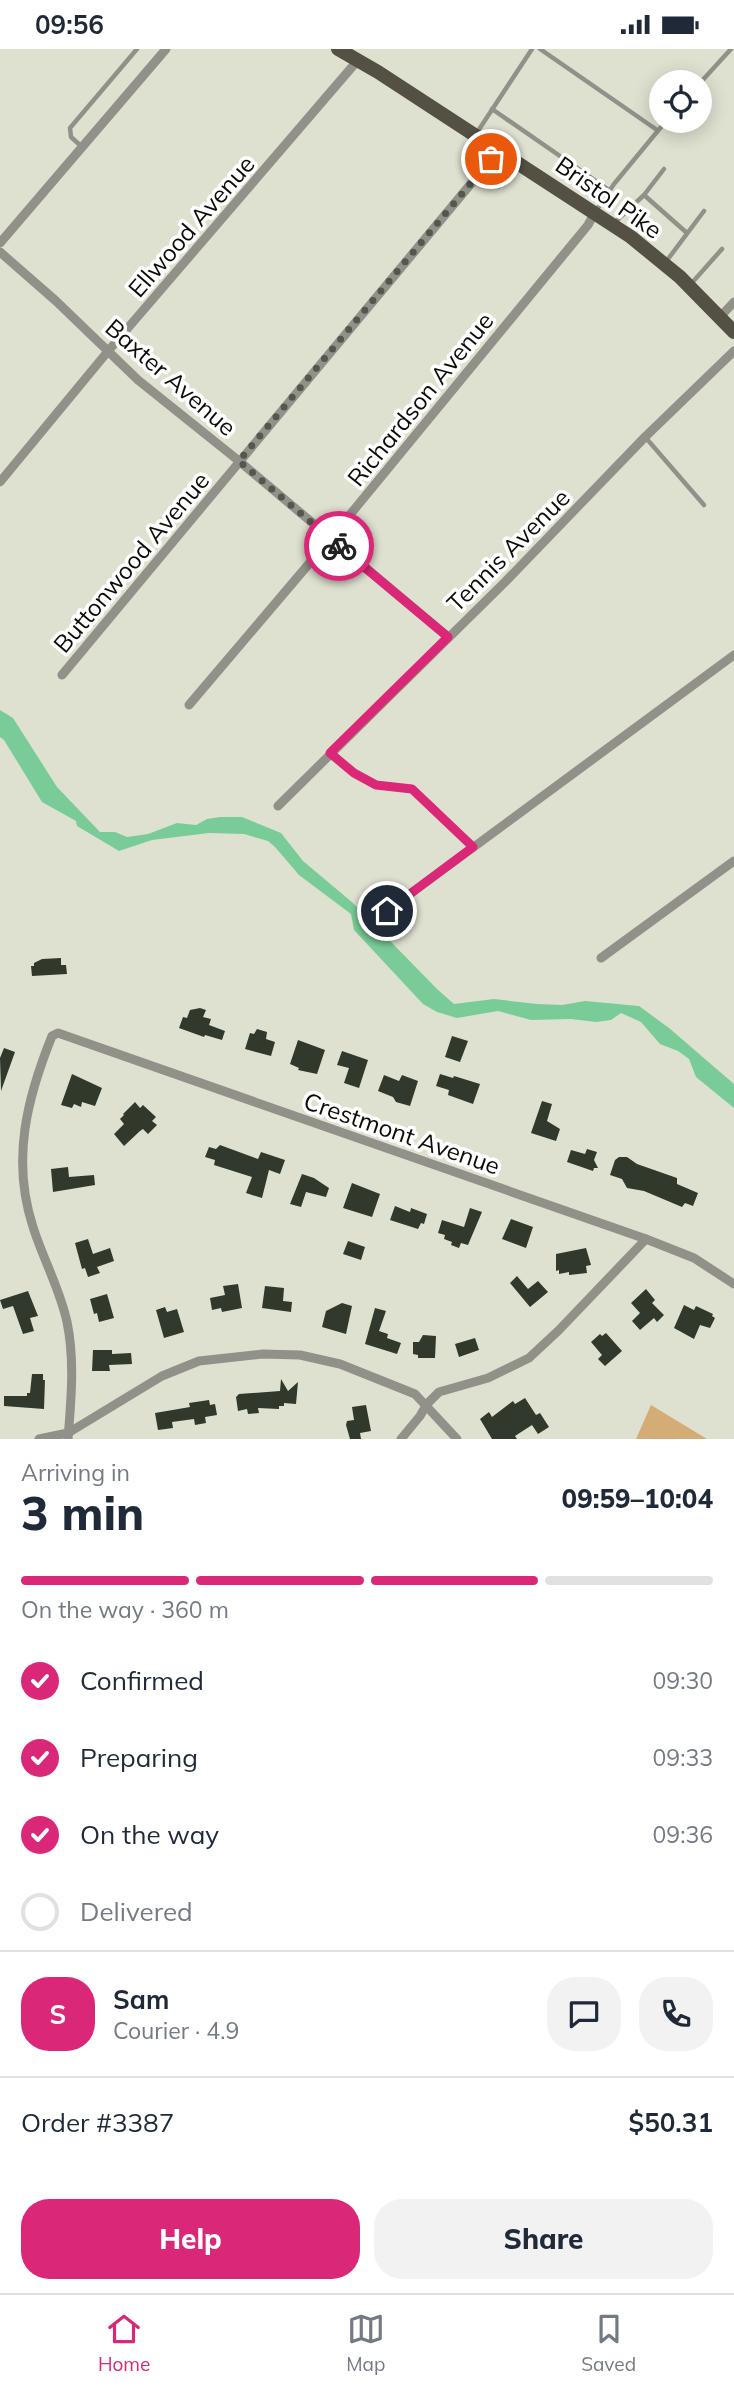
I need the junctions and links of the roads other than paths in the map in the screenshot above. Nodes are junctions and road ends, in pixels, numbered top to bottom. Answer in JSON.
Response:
{"nodes":[{"id":1,"x":137,"y":49,"type":"edge"},
{"id":2,"x":338,"y":49,"type":"edge"},
{"id":3,"x":532,"y":49,"type":"edge"},
{"id":4,"x":540,"y":49,"type":"edge"},
{"id":5,"x":731,"y":49,"type":"edge"},
{"id":6,"x":164,"y":50,"type":"edge"},
{"id":7,"x":358,"y":60,"type":"junction"},
{"id":8,"x":712,"y":70,"type":"edge"},
{"id":9,"x":492,"y":109,"type":"junction"},
{"id":10,"x":649,"y":124,"type":"edge"},
{"id":11,"x":655,"y":133,"type":"edge"},
{"id":12,"x":475,"y":134,"type":"junction"},
{"id":13,"x":81,"y":147,"type":"junction"},
{"id":14,"x":499,"y":150,"type":"junction"},
{"id":15,"x":664,"y":169,"type":"dead end"},
{"id":16,"x":608,"y":190,"type":"junction"},
{"id":17,"x":644,"y":195,"type":"junction"},
{"id":18,"x":704,"y":211,"type":"dead end"},
{"id":19,"x":595,"y":212,"type":"junction"},
{"id":20,"x":613,"y":224,"type":"junction"},
{"id":21,"x":688,"y":233,"type":"junction"},
{"id":22,"x":0,"y":243,"type":"edge"},
{"id":23,"x":722,"y":249,"type":"dead end"},
{"id":24,"x":0,"y":252,"type":"edge"},
{"id":25,"x":664,"y":263,"type":"junction"},
{"id":26,"x":690,"y":286,"type":"junction"},
{"id":27,"x":734,"y":302,"type":"edge"},
{"id":28,"x":720,"y":317,"type":"junction"},
{"id":29,"x":734,"y":332,"type":"edge"},
{"id":30,"x":109,"y":349,"type":"junction"},
{"id":31,"x":734,"y":351,"type":"edge"},
{"id":32,"x":645,"y":437,"type":"junction"},
{"id":33,"x":239,"y":461,"type":"junction"},
{"id":34,"x":0,"y":482,"type":"edge"},
{"id":35,"x":704,"y":505,"type":"dead end"},
{"id":36,"x":330,"y":539,"type":"junction"},
{"id":37,"x":448,"y":637,"type":"junction"},
{"id":38,"x":734,"y":655,"type":"edge"},
{"id":39,"x":62,"y":675,"type":"dead end"},
{"id":40,"x":189,"y":705,"type":"dead end"},
{"id":41,"x":330,"y":753,"type":"junction"},
{"id":42,"x":278,"y":806,"type":"dead end"},
{"id":43,"x":473,"y":847,"type":"junction"},
{"id":44,"x":734,"y":861,"type":"edge"},
{"id":45,"x":387,"y":911,"type":"dead end"},
{"id":46,"x":601,"y":958,"type":"dead end"},
{"id":47,"x":646,"y":1239,"type":"junction"},
{"id":48,"x":734,"y":1284,"type":"edge"},
{"id":49,"x":427,"y":1404,"type":"junction"},
{"id":50,"x":68,"y":1436,"type":"edge"},
{"id":51,"x":39,"y":1439,"type":"edge"},
{"id":52,"x":401,"y":1439,"type":"edge"},
{"id":53,"x":457,"y":1439,"type":"edge"}],
"edges":[{"from":1,"to":13,"type":"lane"},
{"from":2,"to":7,"type":"main road","name":"Bristol Pike"},
{"from":3,"to":9,"type":"lane"},
{"from":4,"to":10,"type":"lane"},
{"from":5,"to":8,"type":"lane"},
{"from":6,"to":13,"type":"street"},
{"from":7,"to":12,"type":"main road","name":"Bristol Pike"},
{"from":7,"to":30,"type":"street","name":"Ellwood Avenue"},
{"from":9,"to":12,"type":"lane"},
{"from":9,"to":16,"type":"lane"},
{"from":11,"to":16,"type":"lane"},
{"from":12,"to":14,"type":"main road","name":"Bristol Pike"},
{"from":13,"to":22,"type":"street"},
{"from":14,"to":19,"type":"main road","name":"Bristol Pike"},
{"from":14,"to":33,"type":"street","name":"Buttonwood Avenue"},
{"from":15,"to":17,"type":"lane"},
{"from":16,"to":19,"type":"lane"},
{"from":17,"to":20,"type":"lane"},
{"from":17,"to":21,"type":"lane"},
{"from":18,"to":21,"type":"lane"},
{"from":19,"to":20,"type":"main road","name":"Bristol Pike"},
{"from":19,"to":36,"type":"street","name":"Richardson Avenue"},
{"from":20,"to":25,"type":"main road","name":"Bristol Pike"},
{"from":21,"to":25,"type":"lane"},
{"from":23,"to":26,"type":"lane"},
{"from":24,"to":30,"type":"street","name":"Baxter Avenue"},
{"from":25,"to":26,"type":"main road","name":"Bristol Pike"},
{"from":26,"to":28,"type":"main road","name":"Bristol Pike"},
{"from":27,"to":28,"type":"street"},
{"from":28,"to":29,"type":"main road","name":"Bristol Pike"},
{"from":30,"to":33,"type":"street","name":"Baxter Avenue"},
{"from":30,"to":34,"type":"street","name":"Ellwood Avenue"},
{"from":31,"to":32,"type":"street","name":"Tennis Avenue"},
{"from":32,"to":35,"type":"lane"},
{"from":32,"to":37,"type":"street","name":"Tennis Avenue"},
{"from":33,"to":36,"type":"street","name":"Baxter Avenue"},
{"from":33,"to":39,"type":"street","name":"Buttonwood Avenue"},
{"from":36,"to":37,"type":"street","name":"Baxter Avenue"},
{"from":36,"to":40,"type":"street","name":"Richardson Avenue"},
{"from":37,"to":41,"type":"street","name":"Tennis Avenue"},
{"from":38,"to":43,"type":"street"},
{"from":41,"to":42,"type":"street","name":"Tennis Avenue"},
{"from":41,"to":43,"type":"lane"},
{"from":43,"to":45,"type":"street"},
{"from":44,"to":46,"type":"street"},
{"from":47,"to":48,"type":"street","name":"Crestmont Avenue"},
{"from":47,"to":49,"type":"street"},
{"from":47,"to":50,"type":"street","name":"Crestmont Avenue"},
{"from":49,"to":50,"type":"street"},
{"from":49,"to":52,"type":"street"},
{"from":49,"to":53,"type":"street"},
{"from":50,"to":51,"type":"street"}]}
